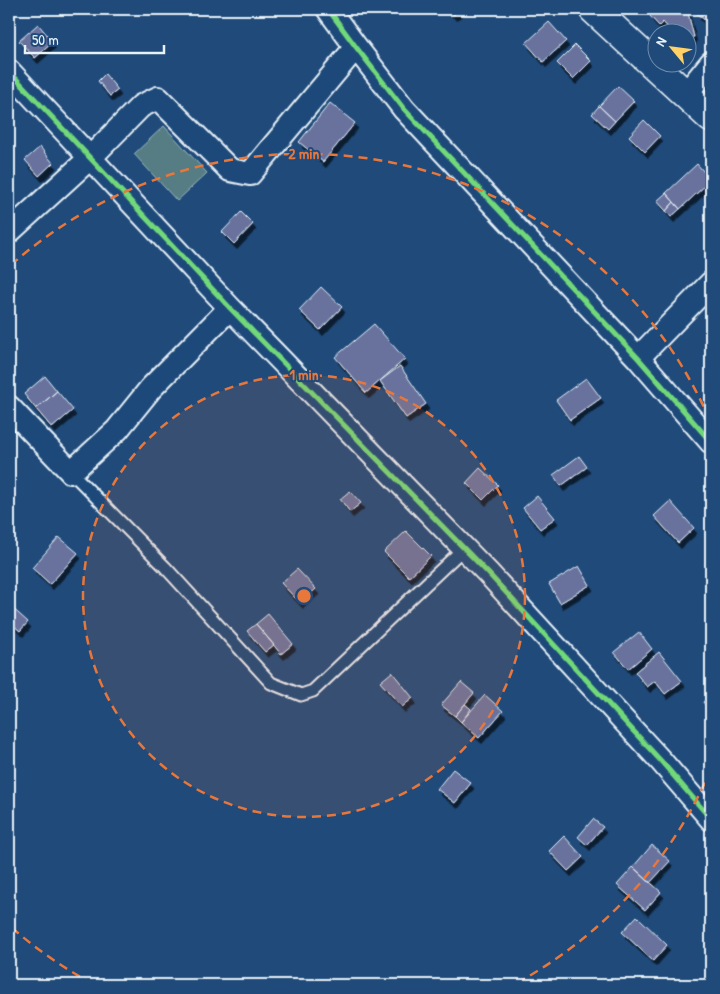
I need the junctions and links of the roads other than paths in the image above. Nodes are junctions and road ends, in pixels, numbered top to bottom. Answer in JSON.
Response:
{"nodes":[{"id":1,"x":328,"y":9,"type":"edge"},
{"id":2,"x":593,"y":9,"type":"edge"},
{"id":3,"x":356,"y":47,"type":"junction"},
{"id":4,"x":711,"y":63,"type":"edge"},
{"id":5,"x":9,"y":71,"type":"edge"},
{"id":6,"x":686,"y":94,"type":"junction"},
{"id":7,"x":711,"y":118,"type":"edge"},
{"id":8,"x":90,"y":158,"type":"junction"},
{"id":9,"x":9,"y":232,"type":"edge"},
{"id":10,"x":711,"y":283,"type":"edge"},
{"id":11,"x":230,"y":308,"type":"junction"},
{"id":12,"x":638,"y":358,"type":"junction"},
{"id":13,"x":9,"y":407,"type":"edge"},
{"id":14,"x":711,"y":442,"type":"edge"},
{"id":15,"x":71,"y":472,"type":"junction"},
{"id":16,"x":464,"y":549,"type":"junction"},
{"id":17,"x":711,"y":819,"type":"edge"}],
"edges":[{"from":1,"to":3,"type":"street"},
{"from":2,"to":6,"type":"street"},
{"from":3,"to":8,"type":"street"},
{"from":3,"to":12,"type":"street"},
{"from":4,"to":6,"type":"street"},
{"from":5,"to":8,"type":"street"},
{"from":6,"to":7,"type":"street"},
{"from":8,"to":9,"type":"street"},
{"from":8,"to":11,"type":"street"},
{"from":10,"to":12,"type":"street"},
{"from":11,"to":15,"type":"street"},
{"from":11,"to":16,"type":"street"},
{"from":12,"to":14,"type":"street"},
{"from":13,"to":15,"type":"street"},
{"from":15,"to":16,"type":"lane"},
{"from":16,"to":17,"type":"street"}]}
